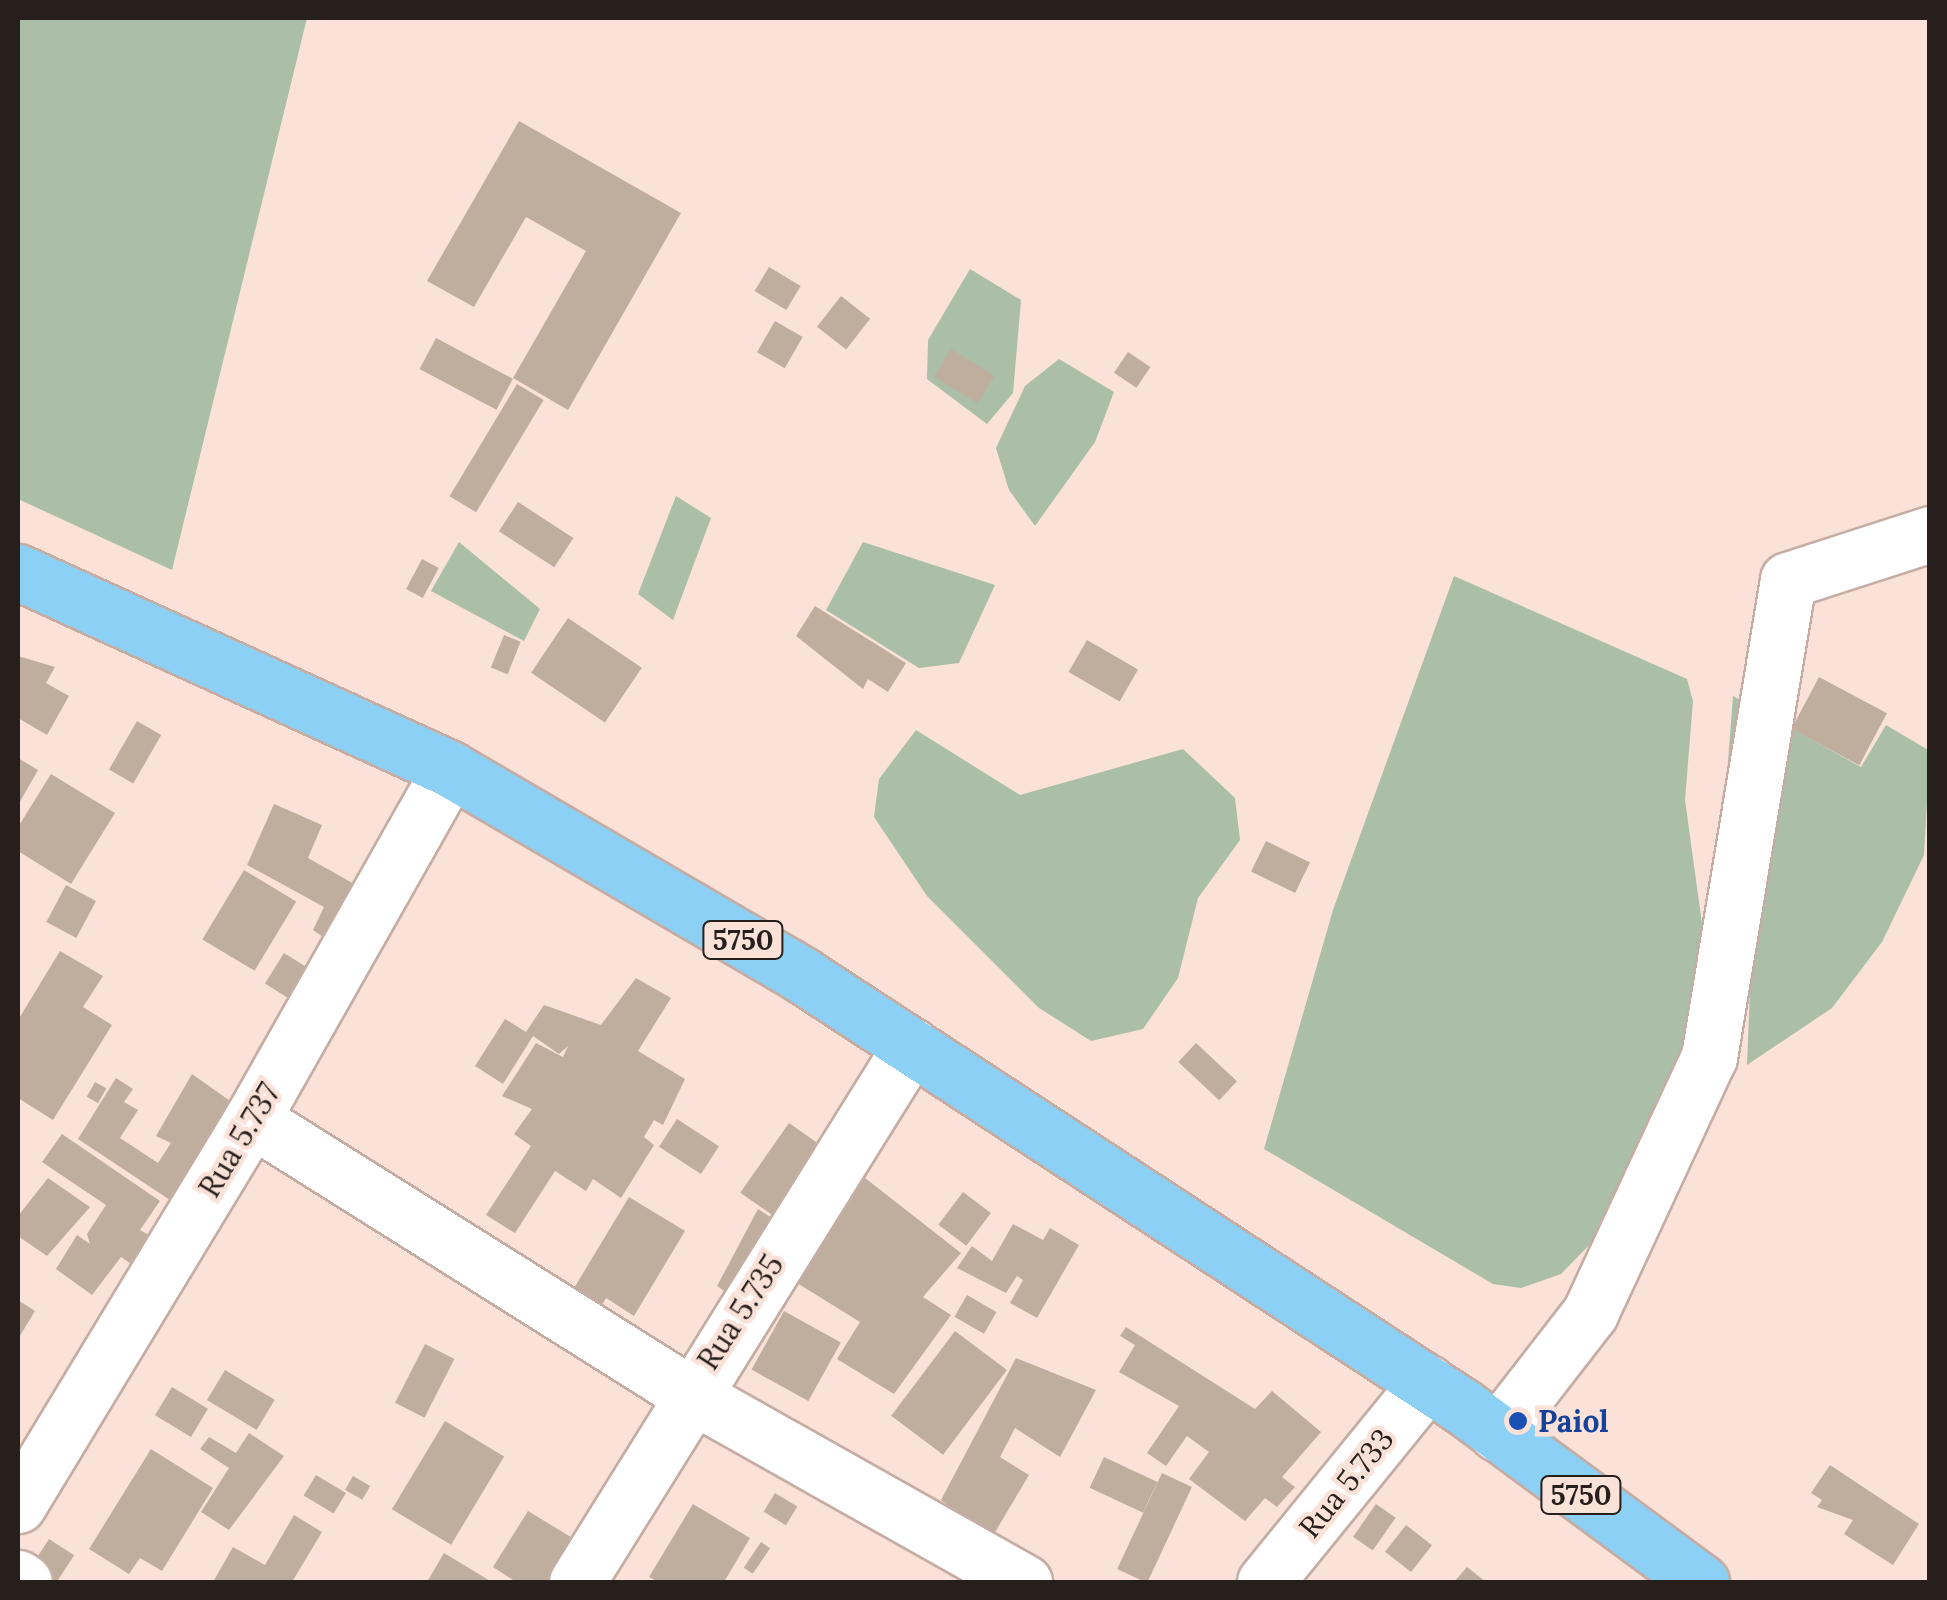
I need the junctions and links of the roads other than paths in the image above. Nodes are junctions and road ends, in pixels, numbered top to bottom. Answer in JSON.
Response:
{"nodes":[{"id":1,"x":1930,"y":534,"type":"edge"},
{"id":2,"x":18,"y":572,"type":"edge"},
{"id":3,"x":450,"y":769,"type":"junction"},
{"id":4,"x":911,"y":1046,"type":"junction"},
{"id":5,"x":252,"y":1119,"type":"junction"},
{"id":6,"x":688,"y":1393,"type":"junction"},
{"id":7,"x":1462,"y":1407,"type":"junction"},
{"id":8,"x":18,"y":1505,"type":"edge"},
{"id":9,"x":18,"y":1578,"type":"edge"},
{"id":10,"x":24,"y":1582,"type":"edge"},
{"id":11,"x":577,"y":1582,"type":"edge"},
{"id":12,"x":1024,"y":1582,"type":"edge"},
{"id":13,"x":1265,"y":1582,"type":"edge"},
{"id":14,"x":1701,"y":1582,"type":"edge"}],
"edges":[{"from":1,"to":7,"type":"street","name":"Rua 5.733"},
{"from":2,"to":3,"type":"main road","number":"5750"},
{"from":3,"to":4,"type":"main road","number":"5750"},
{"from":3,"to":5,"type":"street","name":"Rua 5.737"},
{"from":4,"to":6,"type":"street","name":"Rua 5.735"},
{"from":4,"to":7,"type":"main road","number":"5750"},
{"from":5,"to":6,"type":"street"},
{"from":5,"to":8,"type":"street","name":"Rua 5.737"},
{"from":6,"to":11,"type":"street","name":"Rua 5.735"},
{"from":6,"to":12,"type":"street"},
{"from":7,"to":13,"type":"street","name":"Rua 5.733"},
{"from":7,"to":14,"type":"main road","number":"5750"},
{"from":9,"to":10,"type":"street"}]}
